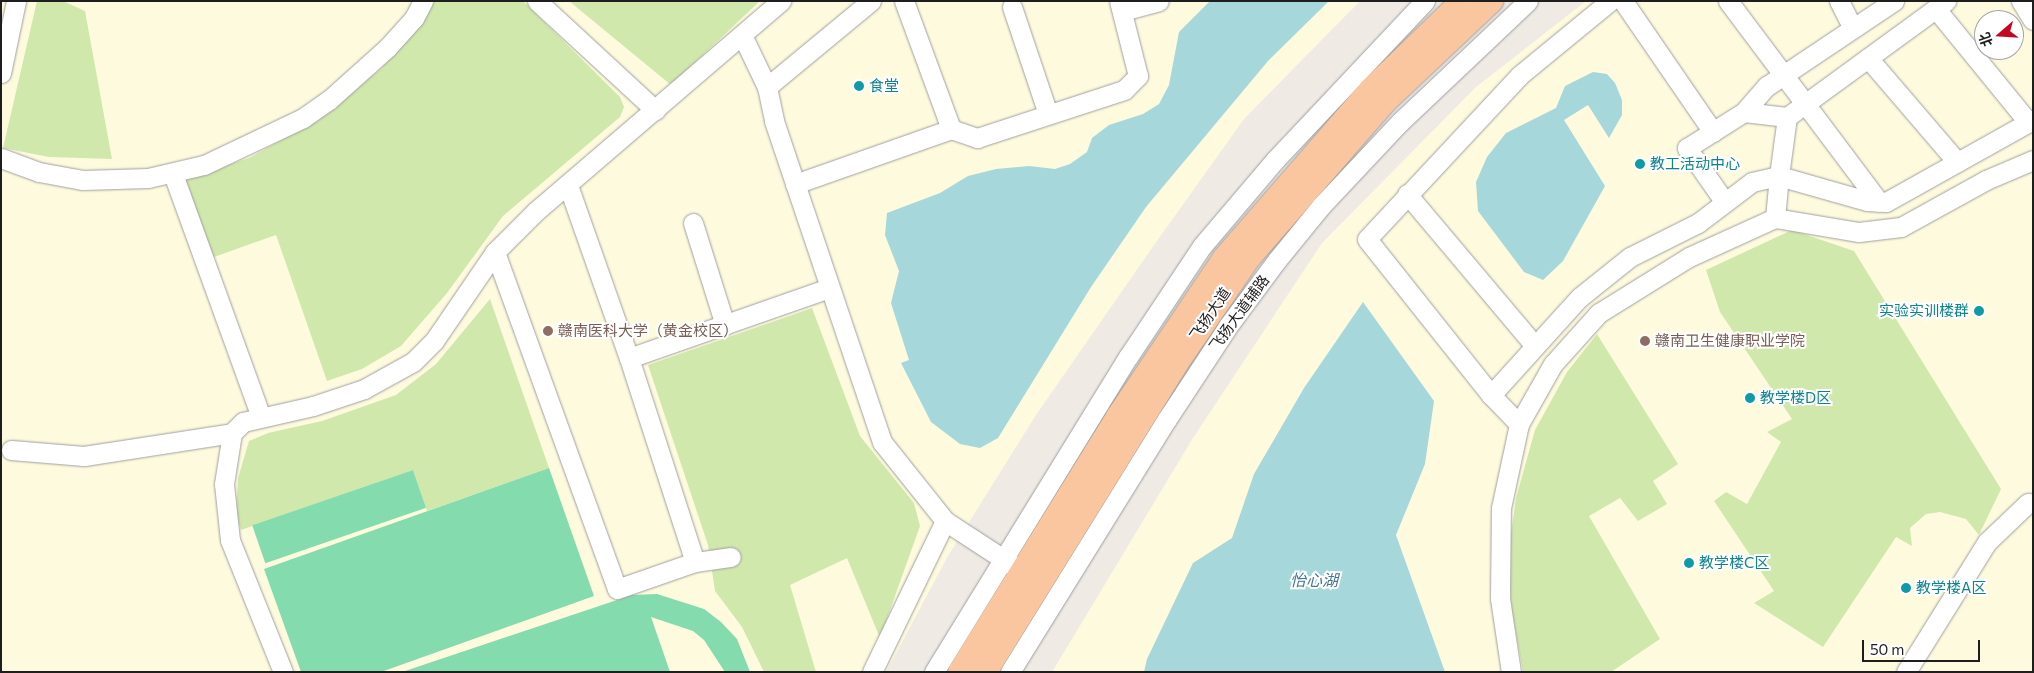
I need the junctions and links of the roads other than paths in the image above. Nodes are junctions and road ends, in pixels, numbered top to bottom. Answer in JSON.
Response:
{"nodes":[{"id":1,"x":16,"y":1,"type":"edge"},
{"id":2,"x":423,"y":1,"type":"edge"},
{"id":3,"x":537,"y":1,"type":"edge"},
{"id":4,"x":781,"y":1,"type":"edge"},
{"id":5,"x":871,"y":1,"type":"edge"},
{"id":6,"x":904,"y":1,"type":"edge"},
{"id":7,"x":1159,"y":1,"type":"edge"},
{"id":8,"x":1463,"y":1,"type":"edge"},
{"id":9,"x":1491,"y":1,"type":"edge"},
{"id":10,"x":1528,"y":1,"type":"edge"},
{"id":11,"x":1610,"y":1,"type":"edge"},
{"id":12,"x":1623,"y":1,"type":"edge"},
{"id":13,"x":1728,"y":1,"type":"edge"},
{"id":14,"x":1839,"y":1,"type":"edge"},
{"id":15,"x":1894,"y":1,"type":"edge"},
{"id":16,"x":2021,"y":1,"type":"edge"},
{"id":17,"x":1425,"y":2,"type":"edge"},
{"id":18,"x":1941,"y":5,"type":"edge"},
{"id":19,"x":1120,"y":6,"type":"edge"},
{"id":20,"x":1012,"y":7,"type":"dead end"},
{"id":21,"x":2033,"y":20,"type":"edge"},
{"id":22,"x":1854,"y":28,"type":"junction"},
{"id":23,"x":743,"y":37,"type":"junction"},
{"id":24,"x":1868,"y":58,"type":"junction"},
{"id":25,"x":1,"y":73,"type":"edge"},
{"id":26,"x":1784,"y":74,"type":"junction"},
{"id":27,"x":767,"y":87,"type":"junction"},
{"id":28,"x":1805,"y":103,"type":"junction"},
{"id":29,"x":655,"y":110,"type":"junction"},
{"id":30,"x":1744,"y":112,"type":"junction"},
{"id":31,"x":1048,"y":114,"type":"junction"},
{"id":32,"x":1787,"y":117,"type":"junction"},
{"id":33,"x":2030,"y":121,"type":"edge"},
{"id":34,"x":951,"y":129,"type":"junction"},
{"id":35,"x":1713,"y":132,"type":"junction"},
{"id":36,"x":1,"y":158,"type":"edge"},
{"id":37,"x":2033,"y":160,"type":"edge"},
{"id":38,"x":1958,"y":162,"type":"junction"},
{"id":39,"x":173,"y":174,"type":"junction"},
{"id":40,"x":1779,"y":176,"type":"junction"},
{"id":41,"x":795,"y":184,"type":"junction"},
{"id":42,"x":568,"y":185,"type":"junction"},
{"id":43,"x":1407,"y":194,"type":"junction"},
{"id":44,"x":1724,"y":201,"type":"junction"},
{"id":45,"x":1879,"y":202,"type":"junction"},
{"id":46,"x":1775,"y":218,"type":"junction"},
{"id":47,"x":693,"y":223,"type":"dead end"},
{"id":48,"x":495,"y":252,"type":"junction"},
{"id":49,"x":1249,"y":257,"type":"junction"},
{"id":50,"x":829,"y":288,"type":"junction"},
{"id":51,"x":725,"y":324,"type":"junction"},
{"id":52,"x":1228,"y":326,"type":"junction"},
{"id":53,"x":1534,"y":345,"type":"junction"},
{"id":54,"x":1128,"y":357,"type":"junction"},
{"id":55,"x":629,"y":358,"type":"junction"},
{"id":56,"x":1491,"y":395,"type":"junction"},
{"id":57,"x":261,"y":417,"type":"junction"},
{"id":58,"x":1118,"y":417,"type":"junction"},
{"id":59,"x":1167,"y":419,"type":"junction"},
{"id":60,"x":1519,"y":424,"type":"junction"},
{"id":61,"x":232,"y":433,"type":"junction"},
{"id":62,"x":4,"y":448,"type":"edge"},
{"id":63,"x":1112,"y":468,"type":"junction"},
{"id":64,"x":2028,"y":503,"type":"dead end"},
{"id":65,"x":946,"y":520,"type":"junction"},
{"id":66,"x":731,"y":558,"type":"dead end"},
{"id":67,"x":695,"y":562,"type":"junction"},
{"id":68,"x":1013,"y":565,"type":"junction"},
{"id":69,"x":1040,"y":584,"type":"junction"},
{"id":70,"x":283,"y":672,"type":"edge"},
{"id":71,"x":872,"y":672,"type":"edge"},
{"id":72,"x":934,"y":672,"type":"edge"},
{"id":73,"x":960,"y":672,"type":"edge"},
{"id":74,"x":985,"y":672,"type":"edge"},
{"id":75,"x":1010,"y":672,"type":"edge"},
{"id":76,"x":1511,"y":672,"type":"edge"},
{"id":77,"x":1906,"y":672,"type":"edge"}],
"edges":[{"from":1,"to":25,"type":"street"},
{"from":2,"to":39,"type":"street"},
{"from":3,"to":29,"type":"street"},
{"from":4,"to":23,"type":"street"},
{"from":5,"to":27,"type":"street"},
{"from":6,"to":34,"type":"street"},
{"from":7,"to":19,"type":"street"},
{"from":8,"to":58,"type":"main road","name":"飞扬大道"},
{"from":9,"to":49,"type":"main road","name":"飞扬大道"},
{"from":10,"to":52,"type":"street","name":"飞扬大道辅路"},
{"from":11,"to":43,"type":"street"},
{"from":12,"to":35,"type":"street"},
{"from":13,"to":26,"type":"street"},
{"from":14,"to":22,"type":"street"},
{"from":15,"to":22,"type":"street"},
{"from":16,"to":21,"type":"street"},
{"from":17,"to":54,"type":"street"},
{"from":18,"to":24,"type":"street"},
{"from":18,"to":33,"type":"street"},
{"from":19,"to":31,"type":"street"},
{"from":20,"to":31,"type":"street"},
{"from":22,"to":26,"type":"street"},
{"from":23,"to":27,"type":"street"},
{"from":23,"to":29,"type":"street"},
{"from":24,"to":28,"type":"street"},
{"from":24,"to":38,"type":"street"},
{"from":26,"to":28,"type":"street"},
{"from":26,"to":30,"type":"street"},
{"from":27,"to":41,"type":"street"},
{"from":28,"to":32,"type":"street"},
{"from":28,"to":45,"type":"street"},
{"from":29,"to":42,"type":"street"},
{"from":30,"to":32,"type":"street"},
{"from":30,"to":35,"type":"street"},
{"from":31,"to":34,"type":"street"},
{"from":32,"to":40,"type":"street"},
{"from":33,"to":38,"type":"street"},
{"from":34,"to":41,"type":"street"},
{"from":35,"to":44,"type":"street"},
{"from":36,"to":39,"type":"street"},
{"from":37,"to":46,"type":"street"},
{"from":38,"to":45,"type":"street"},
{"from":39,"to":57,"type":"street"},
{"from":40,"to":44,"type":"street"},
{"from":40,"to":45,"type":"street"},
{"from":40,"to":46,"type":"street"},
{"from":41,"to":50,"type":"street"},
{"from":42,"to":48,"type":"street"},
{"from":42,"to":55,"type":"street"},
{"from":43,"to":53,"type":"street"},
{"from":43,"to":56,"type":"street"},
{"from":44,"to":53,"type":"street"},
{"from":46,"to":60,"type":"street"},
{"from":47,"to":51,"type":"street"},
{"from":48,"to":57,"type":"street"},
{"from":48,"to":67,"type":"street"},
{"from":49,"to":52,"type":"street"},
{"from":49,"to":63,"type":"main road","name":"飞扬大道"},
{"from":50,"to":51,"type":"street"},
{"from":50,"to":65,"type":"street"},
{"from":51,"to":55,"type":"street"},
{"from":52,"to":59,"type":"street","name":"飞扬大道辅路"},
{"from":53,"to":56,"type":"street"},
{"from":54,"to":58,"type":"street"},
{"from":54,"to":68,"type":"street"},
{"from":55,"to":67,"type":"street"},
{"from":56,"to":60,"type":"street"},
{"from":57,"to":61,"type":"street"},
{"from":58,"to":68,"type":"main road","name":"飞扬大道"},
{"from":59,"to":63,"type":"street"},
{"from":59,"to":75,"type":"street","name":"飞扬大道辅路"},
{"from":60,"to":76,"type":"street"},
{"from":61,"to":62,"type":"street"},
{"from":61,"to":70,"type":"street"},
{"from":63,"to":69,"type":"main road","name":"飞扬大道"},
{"from":64,"to":77,"type":"street"},
{"from":65,"to":68,"type":"street"},
{"from":65,"to":71,"type":"street"},
{"from":66,"to":67,"type":"street"},
{"from":68,"to":69,"type":"street"},
{"from":68,"to":72,"type":"street"},
{"from":68,"to":73,"type":"main road","name":"飞扬大道"},
{"from":69,"to":74,"type":"main road","name":"飞扬大道"}]}
